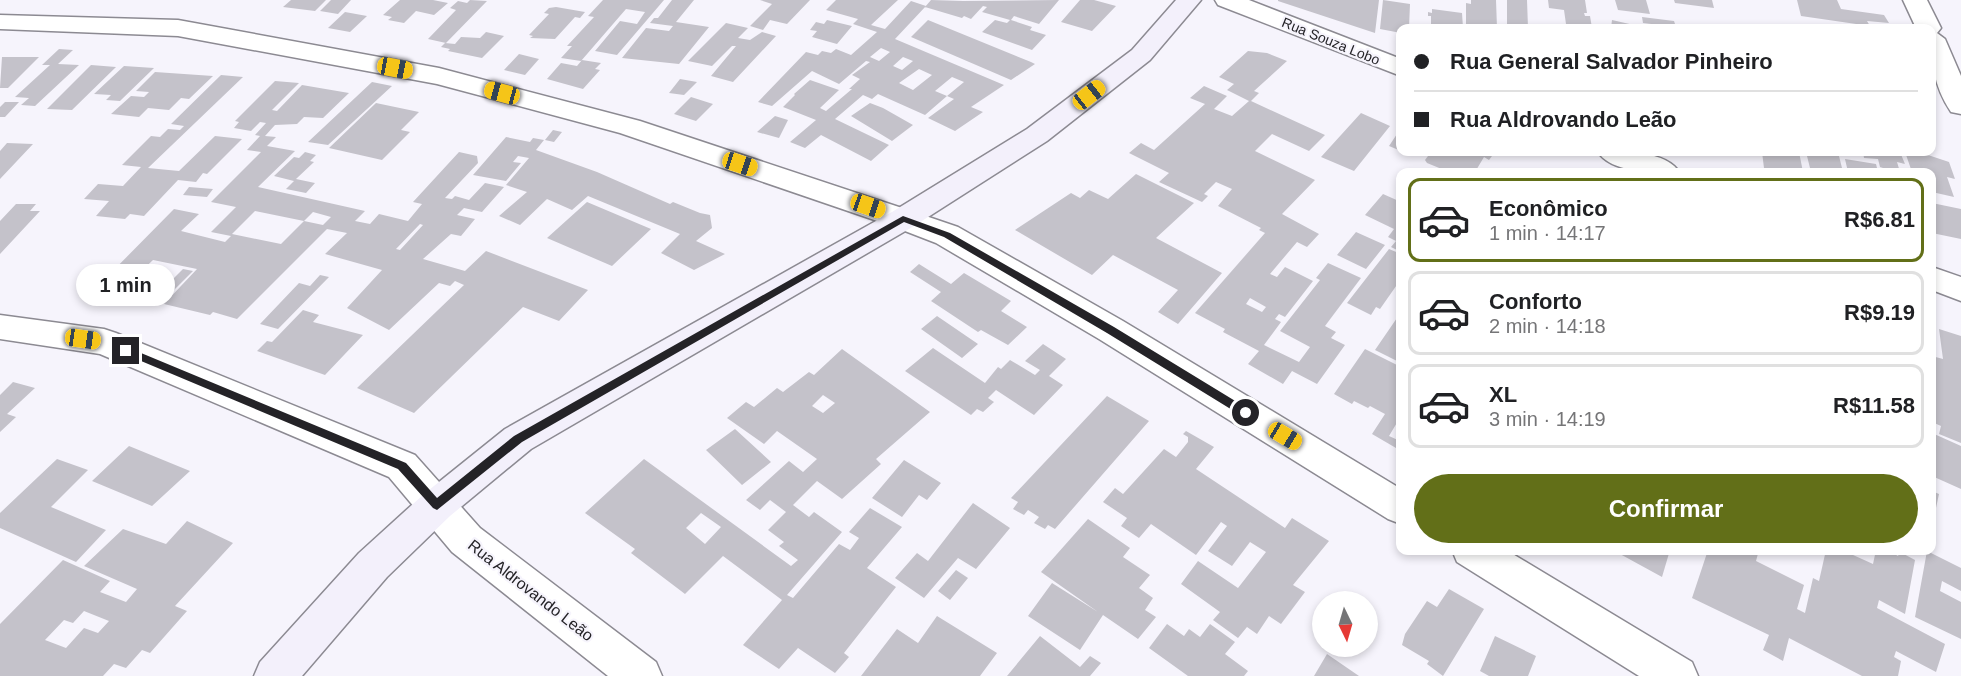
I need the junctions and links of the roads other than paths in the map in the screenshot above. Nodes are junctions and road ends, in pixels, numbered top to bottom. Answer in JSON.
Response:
{"nodes":[{"id":1,"x":1189,"y":0,"type":"edge"},
{"id":2,"x":1227,"y":0,"type":"edge"},
{"id":3,"x":1915,"y":0,"type":"edge"},
{"id":4,"x":0,"y":22,"type":"edge"},
{"id":5,"x":1926,"y":24,"type":"edge"},
{"id":6,"x":1936,"y":48,"type":"edge"},
{"id":7,"x":1396,"y":66,"type":"edge"},
{"id":8,"x":1961,"y":106,"type":"edge"},
{"id":9,"x":1623,"y":156,"type":"edge"},
{"id":10,"x":1654,"y":168,"type":"edge"},
{"id":11,"x":903,"y":219,"type":"junction"},
{"id":12,"x":1936,"y":280,"type":"edge"},
{"id":13,"x":1961,"y":289,"type":"edge"},
{"id":14,"x":0,"y":327,"type":"edge"},
{"id":15,"x":1396,"y":504,"type":"edge"},
{"id":16,"x":437,"y":505,"type":"junction"},
{"id":17,"x":1479,"y":555,"type":"edge"},
{"id":18,"x":275,"y":676,"type":"edge"},
{"id":19,"x":641,"y":676,"type":"edge"},
{"id":20,"x":1677,"y":676,"type":"edge"}],
"edges":[{"from":1,"to":11,"type":"main road"},
{"from":2,"to":7,"type":"street","name":"Rua Souza Lobo"},
{"from":3,"to":5,"type":"street"},
{"from":4,"to":11,"type":"street"},
{"from":6,"to":8,"type":"street"},
{"from":9,"to":10,"type":"street"},
{"from":11,"to":15,"type":"street"},
{"from":11,"to":16,"type":"main road"},
{"from":12,"to":13,"type":"street"},
{"from":14,"to":16,"type":"street","name":"Rua Aldrovando Leão"},
{"from":16,"to":18,"type":"main road"},
{"from":16,"to":19,"type":"street","name":"Rua Aldrovando Leão"},
{"from":17,"to":20,"type":"street"}]}
